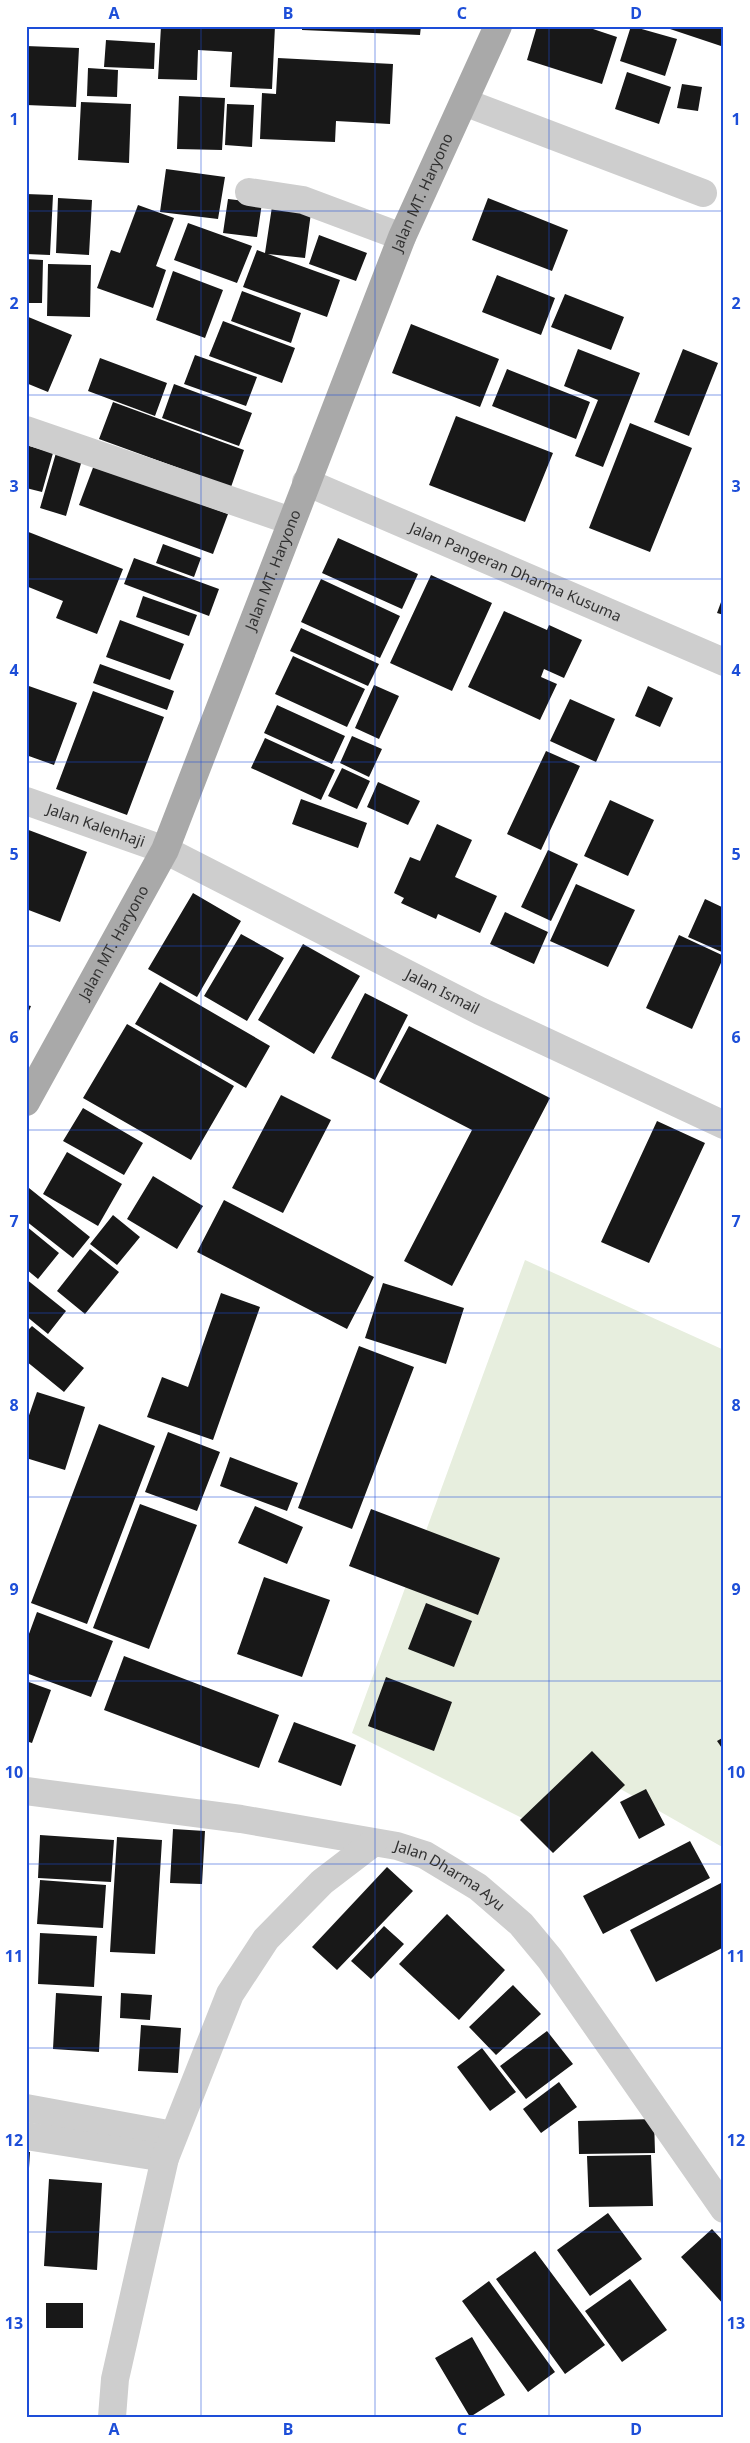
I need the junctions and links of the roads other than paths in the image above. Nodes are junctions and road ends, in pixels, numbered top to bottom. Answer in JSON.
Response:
{"nodes":[{"id":1,"x":498,"y":26,"type":"edge"},
{"id":2,"x":464,"y":102,"type":"junction"},
{"id":3,"x":249,"y":192,"type":"dead end"},
{"id":4,"x":703,"y":193,"type":"dead end"},
{"id":5,"x":402,"y":237,"type":"junction"},
{"id":6,"x":26,"y":430,"type":"edge"},
{"id":7,"x":306,"y":482,"type":"junction"},
{"id":8,"x":291,"y":520,"type":"junction"},
{"id":9,"x":724,"y":662,"type":"edge"},
{"id":10,"x":26,"y":801,"type":"edge"},
{"id":11,"x":164,"y":850,"type":"junction"},
{"id":12,"x":26,"y":1102,"type":"edge"},
{"id":13,"x":724,"y":1125,"type":"edge"},
{"id":14,"x":26,"y":1791,"type":"edge"},
{"id":15,"x":373,"y":1843,"type":"junction"},
{"id":16,"x":26,"y":2108,"type":"edge"},
{"id":17,"x":26,"y":2136,"type":"edge"},
{"id":18,"x":169,"y":2147,"type":"junction"},
{"id":19,"x":724,"y":2209,"type":"edge"},
{"id":20,"x":112,"y":2417,"type":"edge"}],
"edges":[{"from":1,"to":2,"type":"main road","name":"Jalan MT. Haryono"},
{"from":2,"to":4,"type":"street"},
{"from":2,"to":5,"type":"main road","name":"Jalan MT. Haryono"},
{"from":3,"to":5,"type":"street"},
{"from":5,"to":7,"type":"main road","name":"Jalan MT. Haryono"},
{"from":6,"to":8,"type":"street"},
{"from":7,"to":8,"type":"main road","name":"Jalan MT. Haryono"},
{"from":7,"to":9,"type":"street","name":"Jalan Pangeran Dharma Kusuma"},
{"from":8,"to":11,"type":"main road","name":"Jalan MT. Haryono"},
{"from":10,"to":11,"type":"street","name":"Jalan Kalenhaji"},
{"from":11,"to":12,"type":"main road","name":"Jalan MT. Haryono"},
{"from":11,"to":13,"type":"street","name":"Jalan Ismail"},
{"from":14,"to":15,"type":"street","name":"Jalan Dharma Ayu"},
{"from":15,"to":18,"type":"street"},
{"from":15,"to":19,"type":"street","name":"Jalan Dharma Ayu"},
{"from":16,"to":18,"type":"street"},
{"from":17,"to":18,"type":"street"},
{"from":18,"to":20,"type":"street"}]}
